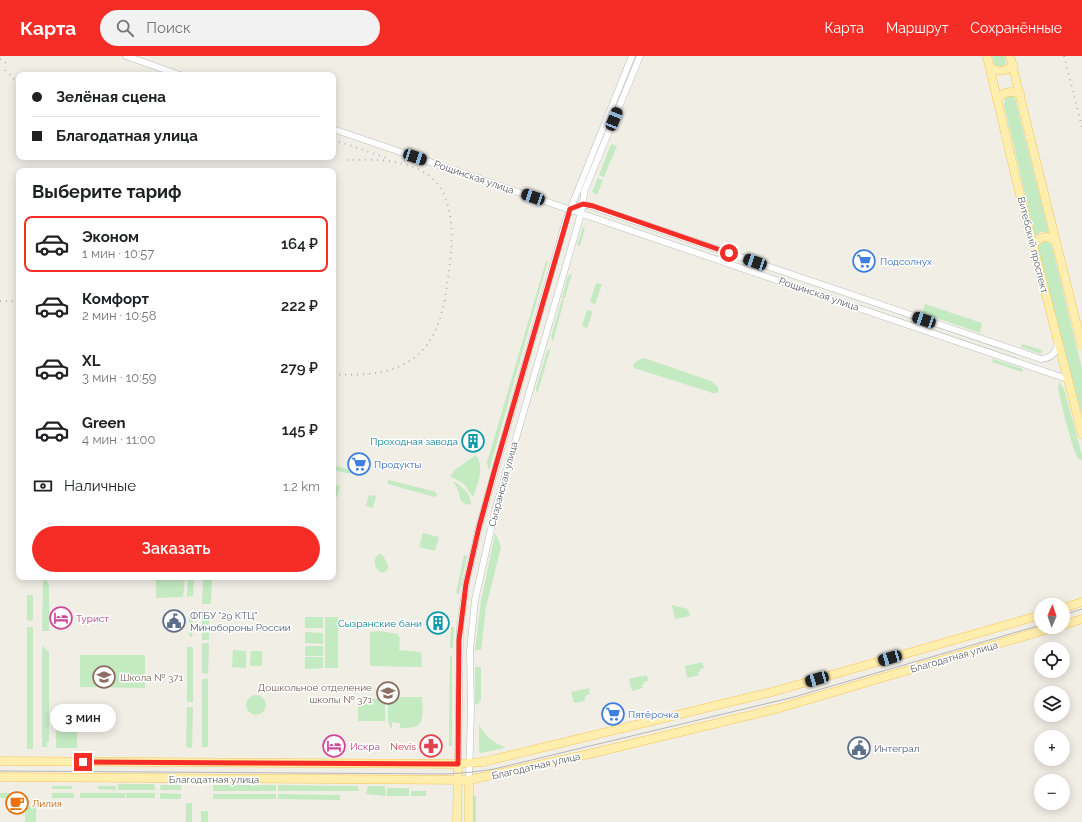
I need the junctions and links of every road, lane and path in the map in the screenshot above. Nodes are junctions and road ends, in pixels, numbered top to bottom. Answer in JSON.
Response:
{"nodes":[{"id":1,"x":126,"y":56,"type":"edge"},
{"id":2,"x":632,"y":56,"type":"edge"},
{"id":3,"x":640,"y":56,"type":"edge"},
{"id":4,"x":987,"y":56,"type":"edge"},
{"id":5,"x":1010,"y":56,"type":"edge"},
{"id":6,"x":1012,"y":65,"type":"junction"},
{"id":7,"x":990,"y":68,"type":"junction"},
{"id":8,"x":171,"y":72,"type":"edge"},
{"id":9,"x":1020,"y":94,"type":"junction"},
{"id":10,"x":997,"y":100,"type":"junction"},
{"id":11,"x":336,"y":130,"type":"edge"},
{"id":12,"x":583,"y":204,"type":"junction"},
{"id":13,"x":570,"y":209,"type":"junction"},
{"id":14,"x":581,"y":212,"type":"junction"},
{"id":15,"x":1056,"y":240,"type":"junction"},
{"id":16,"x":1033,"y":246,"type":"junction"},
{"id":17,"x":1058,"y":342,"type":"junction"},
{"id":18,"x":1082,"y":346,"type":"edge"},
{"id":19,"x":1067,"y":379,"type":"junction"},
{"id":20,"x":1082,"y":434,"type":"edge"},
{"id":21,"x":469,"y":572,"type":"junction"},
{"id":22,"x":480,"y":574,"type":"junction"},
{"id":23,"x":1082,"y":602,"type":"edge"},
{"id":24,"x":1070,"y":606,"type":"edge"},
{"id":25,"x":1034,"y":617,"type":"edge"},
{"id":26,"x":1082,"y":619,"type":"edge"},
{"id":27,"x":1070,"y":623,"type":"edge"},
{"id":28,"x":1034,"y":633,"type":"edge"},
{"id":29,"x":0,"y":761,"type":"edge"},
{"id":30,"x":470,"y":763,"type":"junction"},
{"id":31,"x":458,"y":764,"type":"junction"},
{"id":32,"x":0,"y":777,"type":"edge"},
{"id":33,"x":457,"y":780,"type":"junction"},
{"id":34,"x":470,"y":780,"type":"junction"},
{"id":35,"x":457,"y":822,"type":"edge"},
{"id":36,"x":469,"y":822,"type":"edge"}],
"edges":[{"from":1,"to":8,"type":"street"},
{"from":2,"to":13,"type":"street","name":"Сызранская улица"},
{"from":3,"to":12,"type":"street","name":"Сызранская улица"},
{"from":4,"to":7,"type":"main road","name":"Витебский проспект"},
{"from":5,"to":6,"type":"main road"},
{"from":6,"to":7,"type":"main road"},
{"from":6,"to":9,"type":"main road"},
{"from":7,"to":10,"type":"main road","name":"Витебский проспект"},
{"from":9,"to":10,"type":"main road"},
{"from":9,"to":15,"type":"main road"},
{"from":10,"to":16,"type":"main road","name":"Витебский проспект"},
{"from":11,"to":13,"type":"street","name":"Рощинская улица"},
{"from":12,"to":13,"type":"street"},
{"from":12,"to":14,"type":"street","name":"Сызранская улица"},
{"from":12,"to":17,"type":"street","name":"Рощинская улица"},
{"from":13,"to":14,"type":"street","name":"Рощинская улица"},
{"from":13,"to":21,"type":"street","name":"Сызранская улица"},
{"from":14,"to":19,"type":"street","name":"Рощинская улица"},
{"from":14,"to":22,"type":"street","name":"Сызранская улица"},
{"from":15,"to":16,"type":"main road"},
{"from":15,"to":18,"type":"main road"},
{"from":16,"to":17,"type":"main road","name":"Витебский проспект"},
{"from":17,"to":19,"type":"main road","name":"Витебский проспект"},
{"from":19,"to":20,"type":"main road","name":"Витебский проспект"},
{"from":21,"to":22,"type":"street"},
{"from":21,"to":31,"type":"street","name":"Сызранская улица"},
{"from":22,"to":30,"type":"street","name":"Сызранская улица"},
{"from":23,"to":24,"type":"main road"},
{"from":25,"to":30,"type":"main road","name":"Благодатная улица"},
{"from":26,"to":27,"type":"main road"},
{"from":28,"to":34,"type":"main road","name":"Благодатная улица"},
{"from":29,"to":31,"type":"main road","name":"Благодатная улица"},
{"from":30,"to":31,"type":"main road","name":"Благодатная улица"},
{"from":30,"to":34,"type":"street","name":"Сызранская улица"},
{"from":31,"to":33,"type":"main road","name":"Сызранская улица"},
{"from":32,"to":33,"type":"main road","name":"Благодатная улица"},
{"from":33,"to":34,"type":"main road","name":"Благодатная улица"},
{"from":33,"to":35,"type":"main road","name":"Сызранская улица"},
{"from":34,"to":36,"type":"main road"}]}
